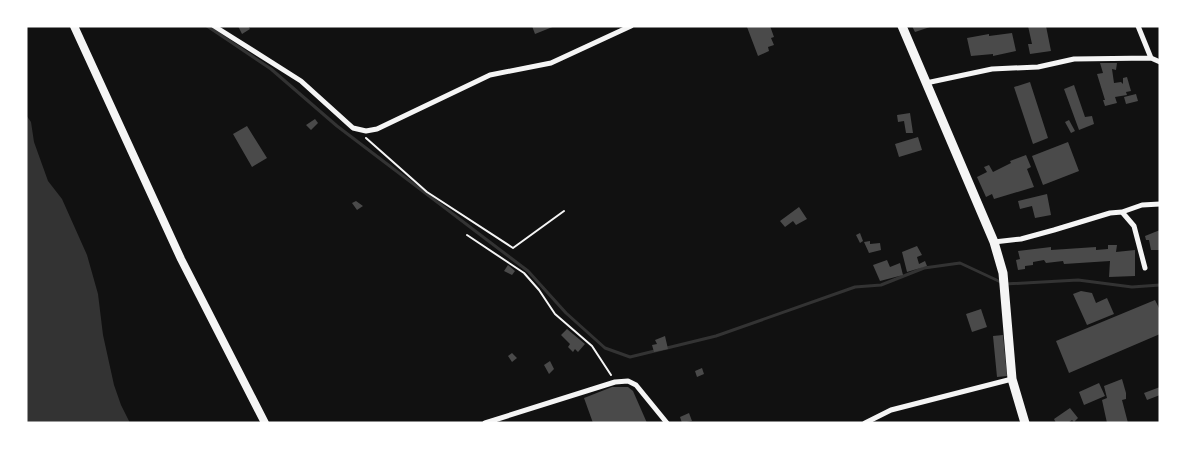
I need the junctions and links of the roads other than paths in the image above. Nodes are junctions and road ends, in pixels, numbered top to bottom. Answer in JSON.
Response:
{"nodes":[{"id":1,"x":74,"y":26,"type":"edge"},
{"id":2,"x":214,"y":26,"type":"edge"},
{"id":3,"x":632,"y":26,"type":"edge"},
{"id":4,"x":902,"y":26,"type":"edge"},
{"id":5,"x":1138,"y":26,"type":"edge"},
{"id":6,"x":1151,"y":58,"type":"junction"},
{"id":7,"x":1160,"y":62,"type":"edge"},
{"id":8,"x":925,"y":83,"type":"junction"},
{"id":9,"x":1160,"y":204,"type":"edge"},
{"id":10,"x":1122,"y":212,"type":"junction"},
{"id":11,"x":994,"y":242,"type":"junction"},
{"id":12,"x":1145,"y":268,"type":"dead end"},
{"id":13,"x":1012,"y":379,"type":"junction"},
{"id":14,"x":1026,"y":421,"type":"edge"},
{"id":15,"x":265,"y":423,"type":"edge"},
{"id":16,"x":485,"y":423,"type":"edge"},
{"id":17,"x":666,"y":423,"type":"edge"},
{"id":18,"x":865,"y":423,"type":"edge"}],
"edges":[{"from":1,"to":15,"type":"street"},
{"from":2,"to":3,"type":"street"},
{"from":4,"to":8,"type":"main road"},
{"from":5,"to":6,"type":"street"},
{"from":6,"to":7,"type":"street"},
{"from":6,"to":8,"type":"street"},
{"from":8,"to":11,"type":"main road"},
{"from":9,"to":10,"type":"street"},
{"from":10,"to":11,"type":"street"},
{"from":10,"to":12,"type":"street"},
{"from":11,"to":13,"type":"main road"},
{"from":13,"to":14,"type":"main road"},
{"from":13,"to":18,"type":"street"},
{"from":16,"to":17,"type":"street"}]}
